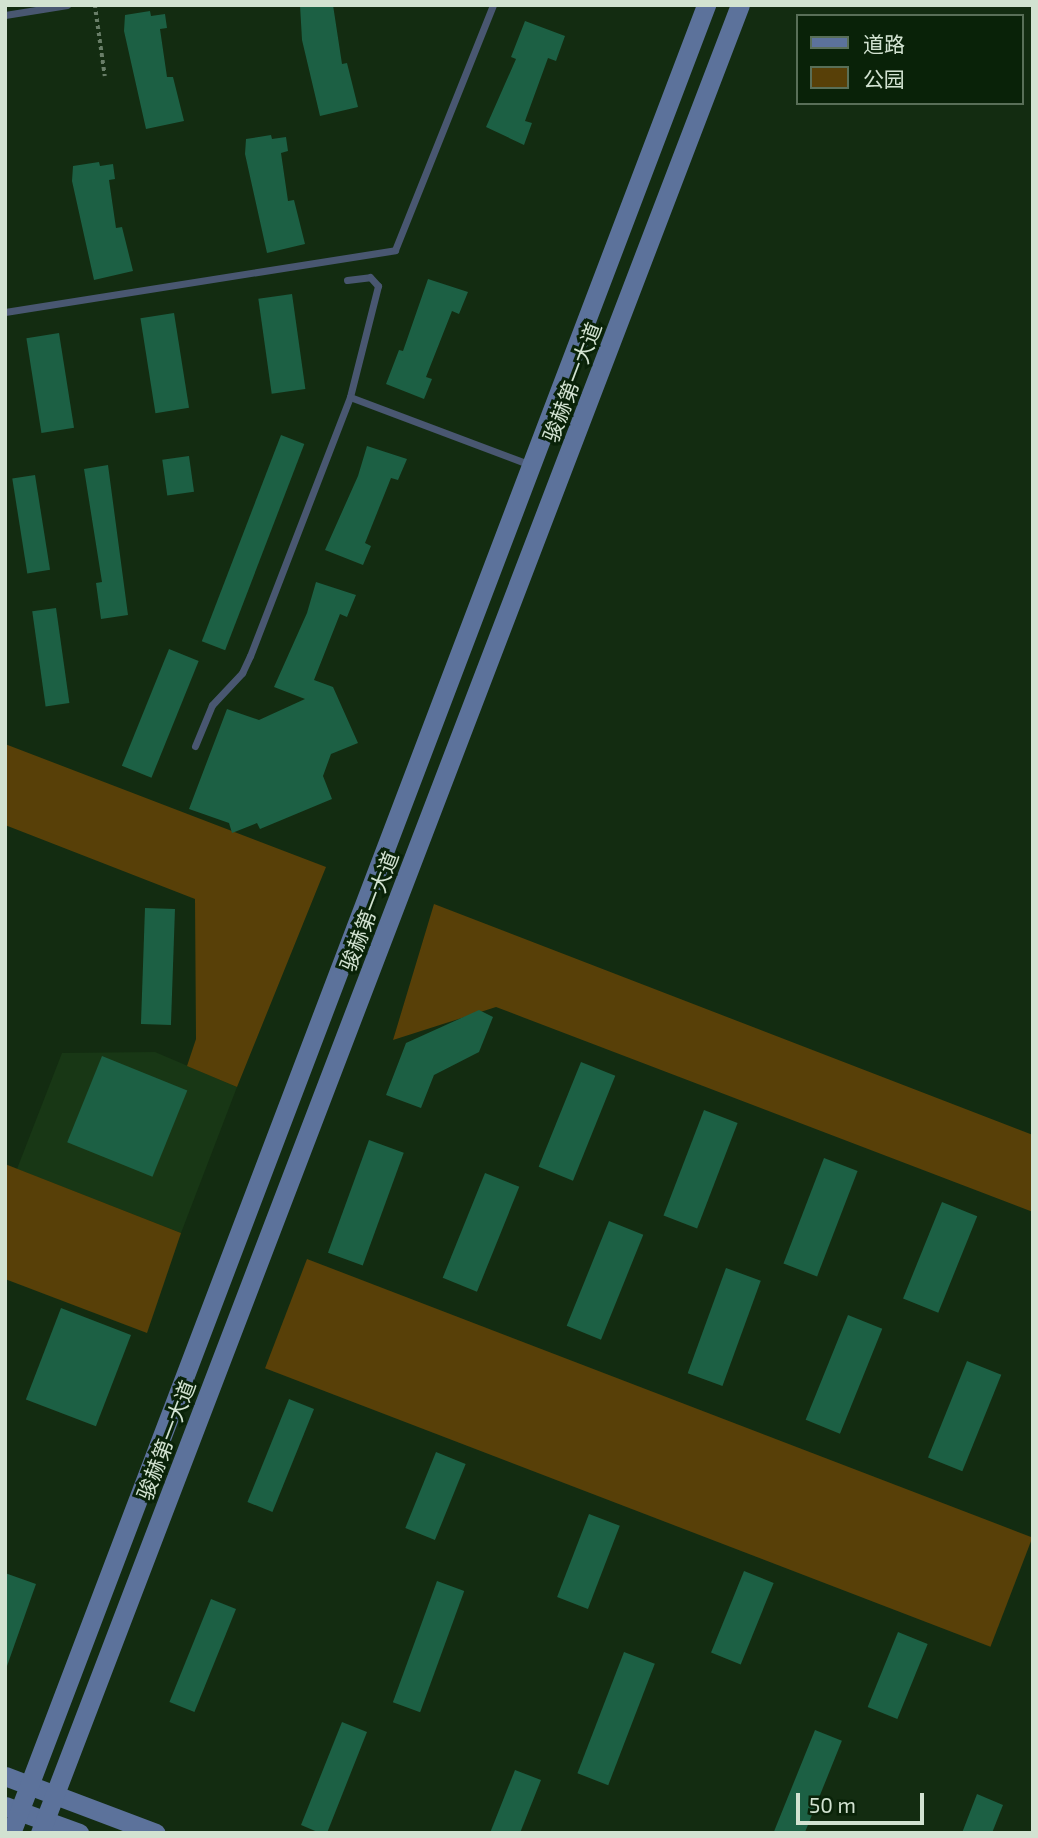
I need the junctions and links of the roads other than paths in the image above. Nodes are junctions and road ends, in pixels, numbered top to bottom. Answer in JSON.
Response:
{"nodes":[{"id":1,"x":67,"y":5,"type":"edge"},
{"id":2,"x":493,"y":5,"type":"edge"},
{"id":3,"x":706,"y":5,"type":"edge"},
{"id":4,"x":740,"y":5,"type":"edge"},
{"id":5,"x":5,"y":15,"type":"edge"},
{"id":6,"x":347,"y":280,"type":"dead end"},
{"id":7,"x":5,"y":312,"type":"edge"},
{"id":8,"x":350,"y":397,"type":"junction"},
{"id":9,"x":532,"y":465,"type":"junction"},
{"id":10,"x":195,"y":746,"type":"dead end"},
{"id":11,"x":5,"y":1776,"type":"edge"},
{"id":12,"x":29,"y":1785,"type":"junction"},
{"id":13,"x":54,"y":1795,"type":"junction"},
{"id":14,"x":12,"y":1808,"type":"edge"},
{"id":15,"x":42,"y":1826,"type":"edge"},
{"id":16,"x":11,"y":1833,"type":"edge"},
{"id":17,"x":79,"y":1833,"type":"edge"},
{"id":18,"x":156,"y":1833,"type":"edge"}],
"edges":[{"from":1,"to":5,"type":"lane"},
{"from":2,"to":7,"type":"lane"},
{"from":3,"to":9,"type":"main road","name":"骏赫第一大道"},
{"from":4,"to":13,"type":"main road","name":"骏赫第一大道"},
{"from":6,"to":8,"type":"lane"},
{"from":8,"to":9,"type":"lane"},
{"from":8,"to":10,"type":"lane"},
{"from":9,"to":12,"type":"main road","name":"骏赫第一大道"},
{"from":11,"to":12,"type":"main road"},
{"from":12,"to":13,"type":"main road"},
{"from":12,"to":14,"type":"main road","name":"骏赫第一大道"},
{"from":13,"to":15,"type":"main road","name":"骏赫第一大道"},
{"from":13,"to":18,"type":"main road"},
{"from":14,"to":15,"type":"main road"},
{"from":14,"to":16,"type":"main road","name":"骏赫第一大道"},
{"from":15,"to":17,"type":"main road"}]}
